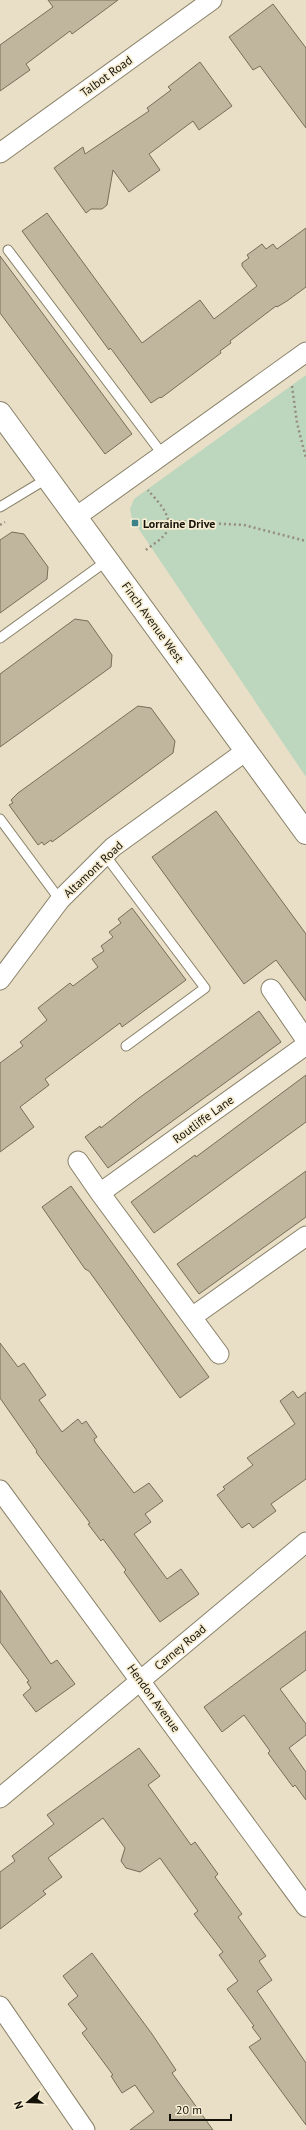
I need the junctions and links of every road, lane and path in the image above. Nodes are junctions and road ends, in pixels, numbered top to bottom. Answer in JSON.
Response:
{"nodes":[{"id":1,"x":212,"y":0,"type":"edge"},
{"id":2,"x":0,"y":153,"type":"edge"},
{"id":3,"x":8,"y":250,"type":"dead end"},
{"id":4,"x":306,"y":352,"type":"edge"},
{"id":5,"x":283,"y":369,"type":"junction"},
{"id":6,"x":0,"y":413,"type":"edge"},
{"id":7,"x":163,"y":455,"type":"junction"},
{"id":8,"x":306,"y":458,"type":"edge"},
{"id":9,"x":48,"y":478,"type":"junction"},
{"id":10,"x":148,"y":490,"type":"dead end"},
{"id":11,"x":0,"y":507,"type":"edge"},
{"id":12,"x":76,"y":517,"type":"junction"},
{"id":13,"x":169,"y":521,"type":"junction"},
{"id":14,"x":306,"y":541,"type":"edge"},
{"id":15,"x":146,"y":550,"type":"dead end"},
{"id":16,"x":108,"y":560,"type":"junction"},
{"id":17,"x":0,"y":638,"type":"edge"},
{"id":18,"x":246,"y":750,"type":"junction"},
{"id":19,"x":0,"y":819,"type":"edge"},
{"id":20,"x":306,"y":833,"type":"edge"},
{"id":21,"x":105,"y":855,"type":"junction"},
{"id":22,"x":60,"y":900,"type":"junction"},
{"id":23,"x":0,"y":980,"type":"edge"},
{"id":24,"x":271,"y":989,"type":"dead end"},
{"id":25,"x":306,"y":1040,"type":"edge"},
{"id":26,"x":306,"y":1045,"type":"edge"},
{"id":27,"x":126,"y":1046,"type":"dead end"},
{"id":28,"x":78,"y":1161,"type":"dead end"},
{"id":29,"x":100,"y":1193,"type":"junction"},
{"id":30,"x":306,"y":1236,"type":"edge"},
{"id":31,"x":192,"y":1317,"type":"junction"},
{"id":32,"x":219,"y":1354,"type":"dead end"},
{"id":33,"x":0,"y":1490,"type":"edge"},
{"id":34,"x":306,"y":1542,"type":"edge"},
{"id":35,"x":140,"y":1680,"type":"junction"},
{"id":36,"x":0,"y":1798,"type":"edge"},
{"id":37,"x":306,"y":1907,"type":"edge"},
{"id":38,"x":0,"y":2006,"type":"edge"},
{"id":39,"x":85,"y":2130,"type":"edge"}],
"edges":[{"from":1,"to":2,"type":"street","name":"Talbot Road"},
{"from":3,"to":7,"type":"lane"},
{"from":4,"to":5,"type":"street"},
{"from":5,"to":7,"type":"street"},
{"from":5,"to":8,"type":"path"},
{"from":6,"to":9,"type":"main road","name":"Finch Avenue West"},
{"from":7,"to":12,"type":"street"},
{"from":9,"to":11,"type":"lane"},
{"from":9,"to":12,"type":"main road","name":"Finch Avenue West"},
{"from":10,"to":13,"type":"path"},
{"from":12,"to":16,"type":"main road","name":"Finch Avenue West"},
{"from":13,"to":14,"type":"path"},
{"from":13,"to":15,"type":"path"},
{"from":16,"to":17,"type":"lane"},
{"from":16,"to":18,"type":"main road","name":"Finch Avenue West"},
{"from":18,"to":20,"type":"main road","name":"Finch Avenue West"},
{"from":18,"to":21,"type":"street","name":"Altamont Road"},
{"from":19,"to":22,"type":"lane"},
{"from":21,"to":22,"type":"street","name":"Altamont Road"},
{"from":21,"to":27,"type":"lane"},
{"from":22,"to":23,"type":"street","name":"Altamont Road"},
{"from":24,"to":25,"type":"street"},
{"from":26,"to":29,"type":"street","name":"Routliffe Lane"},
{"from":28,"to":29,"type":"street"},
{"from":29,"to":31,"type":"street"},
{"from":30,"to":31,"type":"street"},
{"from":31,"to":32,"type":"street"},
{"from":33,"to":35,"type":"street","name":"Hendon Avenue"},
{"from":34,"to":35,"type":"street","name":"Carney Road"},
{"from":35,"to":36,"type":"street","name":"Carney Road"},
{"from":35,"to":37,"type":"street","name":"Hendon Avenue"},
{"from":38,"to":39,"type":"street"}]}
